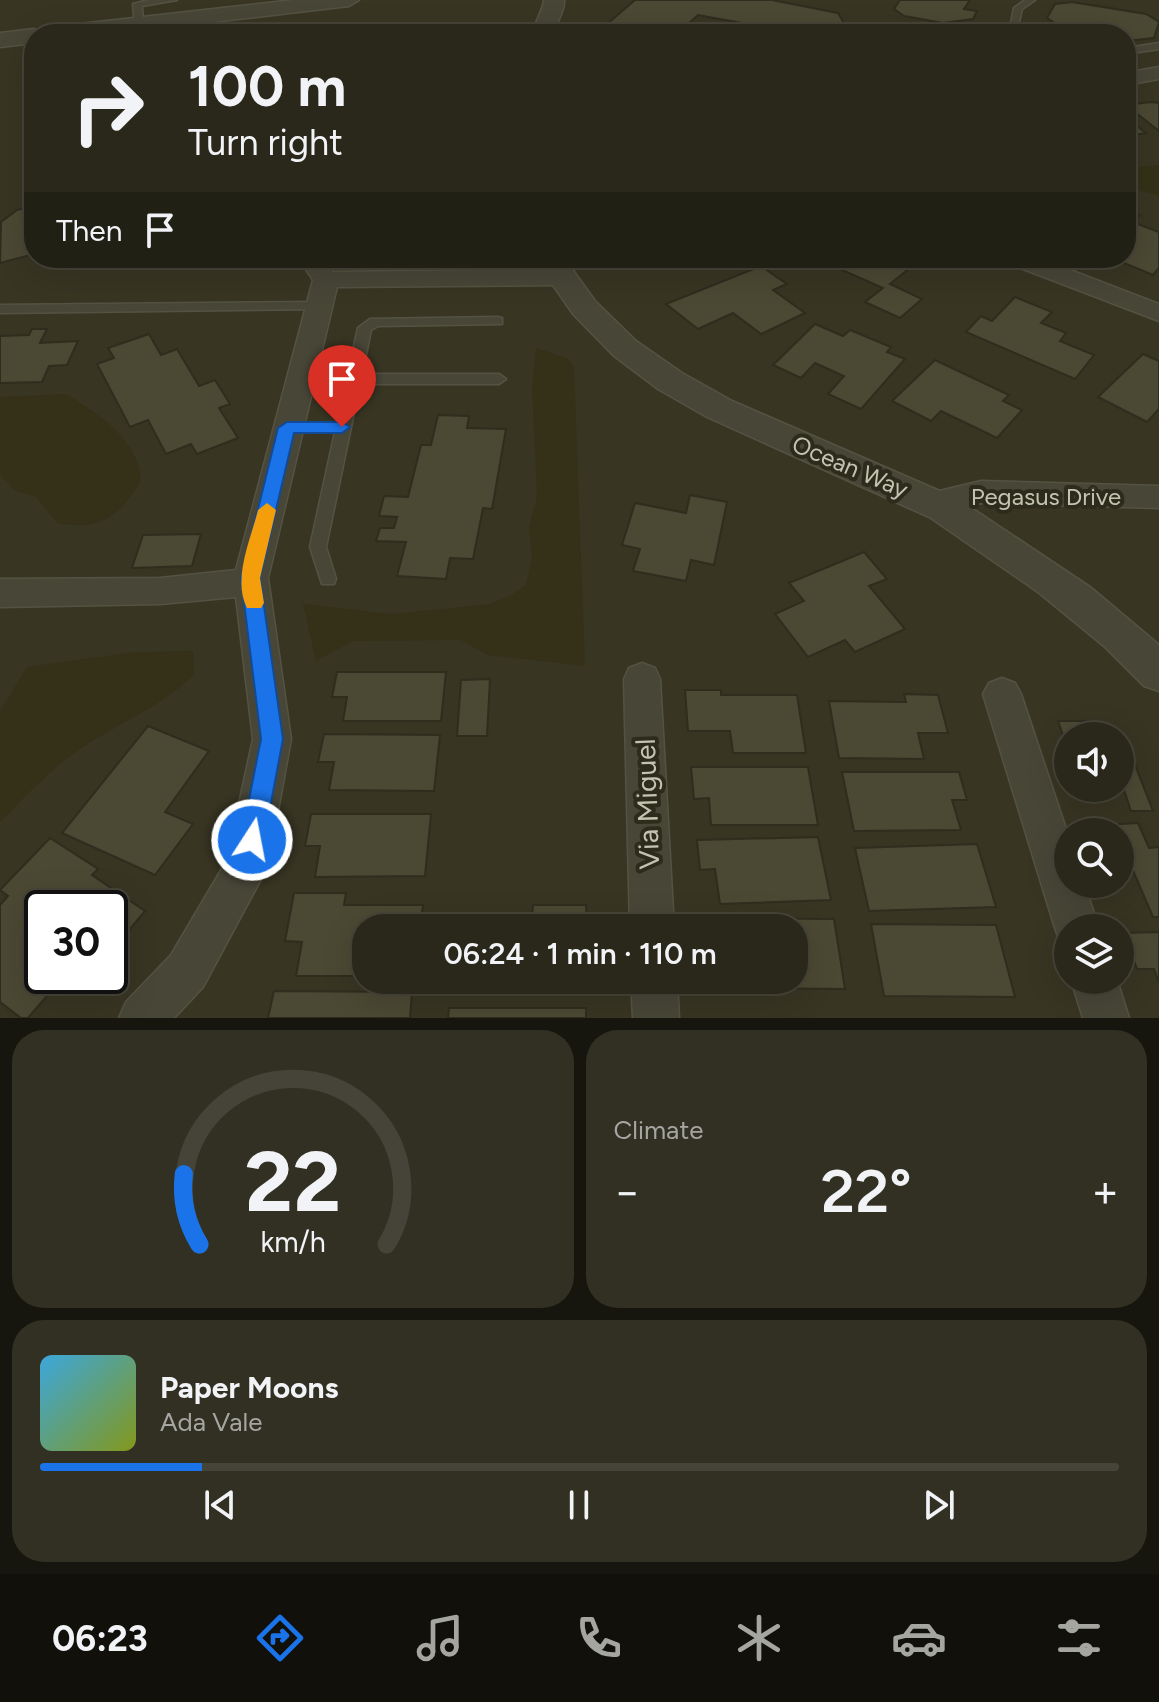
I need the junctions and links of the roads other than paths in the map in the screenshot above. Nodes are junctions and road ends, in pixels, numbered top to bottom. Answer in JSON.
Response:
{"nodes":[{"id":1,"x":173,"y":0,"type":"edge"},
{"id":2,"x":349,"y":0,"type":"edge"},
{"id":3,"x":1031,"y":0,"type":"edge"},
{"id":4,"x":137,"y":9,"type":"edge"},
{"id":5,"x":87,"y":24,"type":"edge"},
{"id":6,"x":1019,"y":24,"type":"edge"},
{"id":7,"x":24,"y":37,"type":"edge"},
{"id":8,"x":0,"y":40,"type":"edge"},
{"id":9,"x":1159,"y":46,"type":"edge"},
{"id":10,"x":1136,"y":49,"type":"edge"},
{"id":11,"x":1159,"y":73,"type":"edge"},
{"id":12,"x":1136,"y":77,"type":"edge"},
{"id":13,"x":538,"y":268,"type":"edge"},
{"id":14,"x":556,"y":268,"type":"edge"},
{"id":15,"x":1042,"y":268,"type":"edge"},
{"id":16,"x":317,"y":281,"type":"edge"},
{"id":17,"x":0,"y":309,"type":"edge"},
{"id":18,"x":1159,"y":313,"type":"edge"},
{"id":19,"x":497,"y":321,"type":"dead end"},
{"id":20,"x":353,"y":379,"type":"junction"},
{"id":21,"x":499,"y":379,"type":"dead end"},
{"id":22,"x":342,"y":427,"type":"junction"},
{"id":23,"x":287,"y":428,"type":"junction"},
{"id":24,"x":1159,"y":497,"type":"edge"},
{"id":25,"x":934,"y":503,"type":"junction"},
{"id":26,"x":328,"y":579,"type":"dead end"},
{"id":27,"x":251,"y":582,"type":"junction"},
{"id":28,"x":0,"y":593,"type":"edge"},
{"id":29,"x":1159,"y":673,"type":"edge"},
{"id":30,"x":642,"y":679,"type":"dead end"},
{"id":31,"x":1002,"y":694,"type":"dead end"},
{"id":32,"x":651,"y":914,"type":"edge"},
{"id":33,"x":1073,"y":914,"type":"edge"},
{"id":34,"x":655,"y":994,"type":"edge"},
{"id":35,"x":1098,"y":994,"type":"edge"},
{"id":36,"x":142,"y":1018,"type":"edge"},
{"id":37,"x":656,"y":1018,"type":"edge"},
{"id":38,"x":1106,"y":1018,"type":"edge"}],
"edges":[{"from":1,"to":4,"type":"lane"},
{"from":2,"to":4,"type":"street"},
{"from":3,"to":6,"type":"lane"},
{"from":4,"to":5,"type":"street"},
{"from":7,"to":8,"type":"street"},
{"from":9,"to":10,"type":"lane"},
{"from":11,"to":12,"type":"street"},
{"from":13,"to":16,"type":"street"},
{"from":14,"to":25,"type":"street","name":"Ocean Way"},
{"from":15,"to":18,"type":"street"},
{"from":16,"to":17,"type":"lane"},
{"from":16,"to":23,"type":"street"},
{"from":19,"to":20,"type":"lane"},
{"from":20,"to":21,"type":"lane"},
{"from":20,"to":22,"type":"lane"},
{"from":22,"to":23,"type":"lane"},
{"from":22,"to":26,"type":"lane"},
{"from":23,"to":27,"type":"street"},
{"from":24,"to":25,"type":"street","name":"Pegasus Drive"},
{"from":25,"to":29,"type":"street","name":"Ocean Way"},
{"from":27,"to":28,"type":"street"},
{"from":27,"to":36,"type":"street"},
{"from":30,"to":32,"type":"street","name":"Via Miguel"},
{"from":31,"to":33,"type":"street"},
{"from":34,"to":37,"type":"street"},
{"from":35,"to":38,"type":"street"}]}
